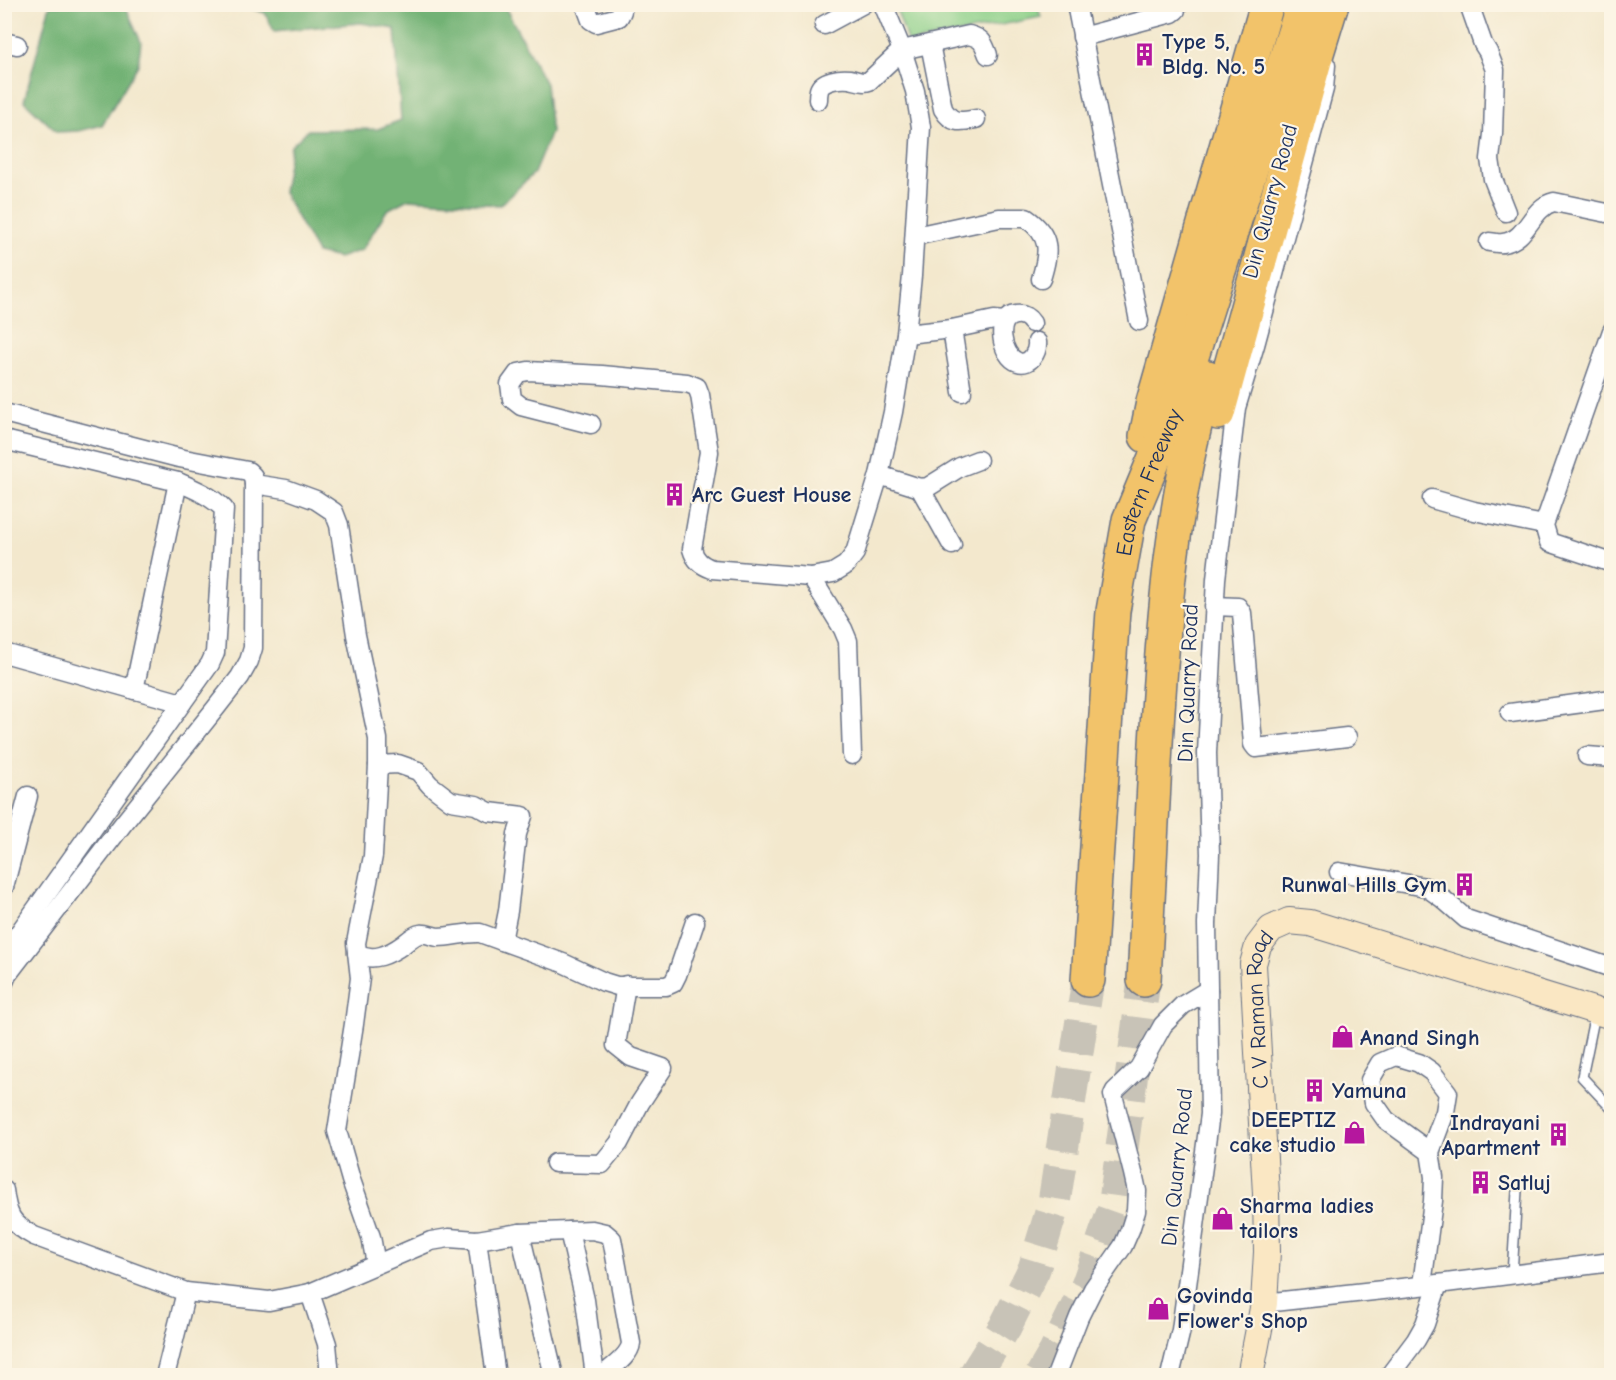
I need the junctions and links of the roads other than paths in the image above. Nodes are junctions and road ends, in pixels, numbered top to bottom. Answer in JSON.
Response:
{"nodes":[{"id":1,"x":585,"y":4,"type":"edge"},
{"id":2,"x":621,"y":4,"type":"edge"},
{"id":3,"x":863,"y":4,"type":"edge"},
{"id":4,"x":883,"y":4,"type":"edge"},
{"id":5,"x":1076,"y":4,"type":"edge"},
{"id":6,"x":1177,"y":4,"type":"edge"},
{"id":7,"x":1267,"y":4,"type":"edge"},
{"id":8,"x":1304,"y":4,"type":"edge"},
{"id":9,"x":1320,"y":4,"type":"edge"},
{"id":10,"x":1332,"y":4,"type":"edge"},
{"id":11,"x":1340,"y":4,"type":"edge"},
{"id":12,"x":1469,"y":4,"type":"edge"},
{"id":13,"x":824,"y":25,"type":"dead end"},
{"id":14,"x":1082,"y":37,"type":"junction"},
{"id":15,"x":930,"y":44,"type":"junction"},
{"id":16,"x":902,"y":50,"type":"junction"},
{"id":17,"x":988,"y":55,"type":"dead end"},
{"id":18,"x":818,"y":100,"type":"dead end"},
{"id":19,"x":976,"y":119,"type":"dead end"},
{"id":20,"x":1506,"y":212,"type":"dead end"},
{"id":21,"x":1611,"y":214,"type":"edge"},
{"id":22,"x":915,"y":236,"type":"junction"},
{"id":23,"x":1489,"y":242,"type":"dead end"},
{"id":24,"x":1041,"y":279,"type":"dead end"},
{"id":25,"x":1004,"y":321,"type":"junction"},
{"id":26,"x":1140,"y":321,"type":"dead end"},
{"id":27,"x":1032,"y":323,"type":"dead end"},
{"id":28,"x":952,"y":329,"type":"junction"},
{"id":29,"x":1611,"y":331,"type":"edge"},
{"id":30,"x":906,"y":334,"type":"junction"},
{"id":31,"x":1037,"y":342,"type":"dead end"},
{"id":32,"x":962,"y":392,"type":"dead end"},
{"id":33,"x":1186,"y":410,"type":"junction"},
{"id":34,"x":4,"y":412,"type":"edge"},
{"id":35,"x":591,"y":424,"type":"dead end"},
{"id":36,"x":4,"y":440,"type":"edge"},
{"id":37,"x":978,"y":460,"type":"dead end"},
{"id":38,"x":879,"y":475,"type":"junction"},
{"id":39,"x":178,"y":482,"type":"junction"},
{"id":40,"x":254,"y":484,"type":"junction"},
{"id":41,"x":920,"y":488,"type":"junction"},
{"id":42,"x":1432,"y":499,"type":"dead end"},
{"id":43,"x":1129,"y":520,"type":"junction"},
{"id":44,"x":1544,"y":525,"type":"junction"},
{"id":45,"x":1174,"y":528,"type":"junction"},
{"id":46,"x":951,"y":545,"type":"dead end"},
{"id":47,"x":1611,"y":563,"type":"edge"},
{"id":48,"x":811,"y":577,"type":"junction"},
{"id":49,"x":1214,"y":606,"type":"junction"},
{"id":50,"x":4,"y":653,"type":"edge"},
{"id":51,"x":134,"y":690,"type":"junction"},
{"id":52,"x":1611,"y":699,"type":"edge"},
{"id":53,"x":182,"y":703,"type":"junction"},
{"id":54,"x":1510,"y":713,"type":"dead end"},
{"id":55,"x":1347,"y":737,"type":"dead end"},
{"id":56,"x":852,"y":755,"type":"dead end"},
{"id":57,"x":1587,"y":756,"type":"dead end"},
{"id":58,"x":1611,"y":758,"type":"edge"},
{"id":59,"x":378,"y":765,"type":"junction"},
{"id":60,"x":28,"y":796,"type":"dead end"},
{"id":61,"x":1339,"y":872,"type":"dead end"},
{"id":62,"x":4,"y":887,"type":"edge"},
{"id":63,"x":695,"y":922,"type":"dead end"},
{"id":64,"x":502,"y":941,"type":"junction"},
{"id":65,"x":357,"y":952,"type":"junction"},
{"id":66,"x":4,"y":954,"type":"edge"},
{"id":67,"x":1611,"y":968,"type":"edge"},
{"id":68,"x":1088,"y":980,"type":"tunnel mouth"},
{"id":69,"x":1144,"y":980,"type":"tunnel mouth"},
{"id":70,"x":4,"y":982,"type":"edge"},
{"id":71,"x":626,"y":986,"type":"junction"},
{"id":72,"x":1208,"y":990,"type":"junction"},
{"id":73,"x":1603,"y":1013,"type":"edge"},
{"id":74,"x":1611,"y":1109,"type":"edge"},
{"id":75,"x":1430,"y":1152,"type":"junction"},
{"id":76,"x":555,"y":1163,"type":"dead end"},
{"id":77,"x":4,"y":1190,"type":"edge"},
{"id":78,"x":1517,"y":1191,"type":"dead end"},
{"id":79,"x":569,"y":1231,"type":"junction"},
{"id":80,"x":520,"y":1233,"type":"junction"},
{"id":81,"x":477,"y":1240,"type":"junction"},
{"id":82,"x":1611,"y":1262,"type":"edge"},
{"id":83,"x":376,"y":1264,"type":"junction"},
{"id":84,"x":1512,"y":1275,"type":"junction"},
{"id":85,"x":1430,"y":1285,"type":"junction"},
{"id":86,"x":186,"y":1293,"type":"junction"},
{"id":87,"x":310,"y":1293,"type":"junction"},
{"id":88,"x":1264,"y":1303,"type":"junction"},
{"id":89,"x":165,"y":1376,"type":"edge"},
{"id":90,"x":330,"y":1376,"type":"edge"},
{"id":91,"x":496,"y":1376,"type":"edge"},
{"id":92,"x":554,"y":1376,"type":"edge"},
{"id":93,"x":595,"y":1376,"type":"edge"},
{"id":94,"x":602,"y":1376,"type":"edge"},
{"id":95,"x":1056,"y":1376,"type":"edge"},
{"id":96,"x":1170,"y":1376,"type":"edge"},
{"id":97,"x":1250,"y":1376,"type":"edge"},
{"id":98,"x":1389,"y":1376,"type":"edge"}],
"edges":[{"from":1,"to":2,"type":"street"},
{"from":3,"to":13,"type":"street"},
{"from":4,"to":16,"type":"street"},
{"from":5,"to":14,"type":"street"},
{"from":6,"to":14,"type":"street"},
{"from":7,"to":43,"type":"highway"},
{"from":8,"to":33,"type":"highway","name":"Eastern Freeway"},
{"from":9,"to":33,"type":"highway","name":"Eastern Freeway"},
{"from":10,"to":45,"type":"highway"},
{"from":11,"to":49,"type":"street","name":"Din Quarry Road"},
{"from":12,"to":20,"type":"street"},
{"from":14,"to":26,"type":"street"},
{"from":15,"to":16,"type":"street"},
{"from":15,"to":17,"type":"street"},
{"from":15,"to":19,"type":"street"},
{"from":16,"to":18,"type":"street"},
{"from":16,"to":22,"type":"street"},
{"from":21,"to":23,"type":"street"},
{"from":22,"to":24,"type":"street"},
{"from":22,"to":30,"type":"street"},
{"from":25,"to":27,"type":"street"},
{"from":25,"to":28,"type":"street"},
{"from":25,"to":31,"type":"street"},
{"from":28,"to":30,"type":"street"},
{"from":28,"to":32,"type":"street"},
{"from":29,"to":44,"type":"street"},
{"from":30,"to":38,"type":"street"},
{"from":33,"to":43,"type":"highway","name":"Eastern Freeway"},
{"from":33,"to":45,"type":"highway","name":"Eastern Freeway"},
{"from":34,"to":40,"type":"street"},
{"from":35,"to":48,"type":"street"},
{"from":36,"to":39,"type":"street"},
{"from":37,"to":41,"type":"street"},
{"from":38,"to":41,"type":"street"},
{"from":38,"to":48,"type":"street"},
{"from":39,"to":51,"type":"street"},
{"from":39,"to":53,"type":"street"},
{"from":40,"to":59,"type":"street"},
{"from":40,"to":70,"type":"street"},
{"from":41,"to":46,"type":"street"},
{"from":42,"to":44,"type":"street"},
{"from":43,"to":68,"type":"highway","name":"Eastern Freeway"},
{"from":44,"to":47,"type":"street"},
{"from":45,"to":69,"type":"highway","name":"Eastern Freeway"},
{"from":48,"to":56,"type":"street"},
{"from":49,"to":55,"type":"street"},
{"from":49,"to":72,"type":"street","name":"Din Quarry Road"},
{"from":50,"to":51,"type":"street"},
{"from":51,"to":53,"type":"street"},
{"from":52,"to":54,"type":"street"},
{"from":53,"to":66,"type":"street"},
{"from":57,"to":58,"type":"street"},
{"from":59,"to":64,"type":"street"},
{"from":59,"to":65,"type":"street"},
{"from":60,"to":62,"type":"street"},
{"from":61,"to":67,"type":"street"},
{"from":63,"to":71,"type":"street"},
{"from":64,"to":65,"type":"street"},
{"from":64,"to":71,"type":"street"},
{"from":65,"to":83,"type":"street"},
{"from":71,"to":76,"type":"street"},
{"from":72,"to":95,"type":"street"},
{"from":72,"to":96,"type":"street","name":"Din Quarry Road"},
{"from":73,"to":74,"type":"lane"},
{"from":73,"to":88,"type":"street","name":"C V Raman Road"},
{"from":75,"to":75,"type":"street"},
{"from":75,"to":85,"type":"street"},
{"from":77,"to":86,"type":"street"},
{"from":78,"to":84,"type":"lane"},
{"from":79,"to":80,"type":"street"},
{"from":79,"to":93,"type":"street"},
{"from":79,"to":94,"type":"street"},
{"from":80,"to":81,"type":"street"},
{"from":80,"to":92,"type":"street"},
{"from":81,"to":83,"type":"street"},
{"from":81,"to":91,"type":"street"},
{"from":82,"to":84,"type":"street"},
{"from":83,"to":87,"type":"street"},
{"from":84,"to":85,"type":"street"},
{"from":85,"to":88,"type":"street"},
{"from":85,"to":98,"type":"street"},
{"from":86,"to":87,"type":"street"},
{"from":86,"to":89,"type":"street"},
{"from":87,"to":90,"type":"street"},
{"from":88,"to":97,"type":"street","name":"C V Raman Road"}]}
